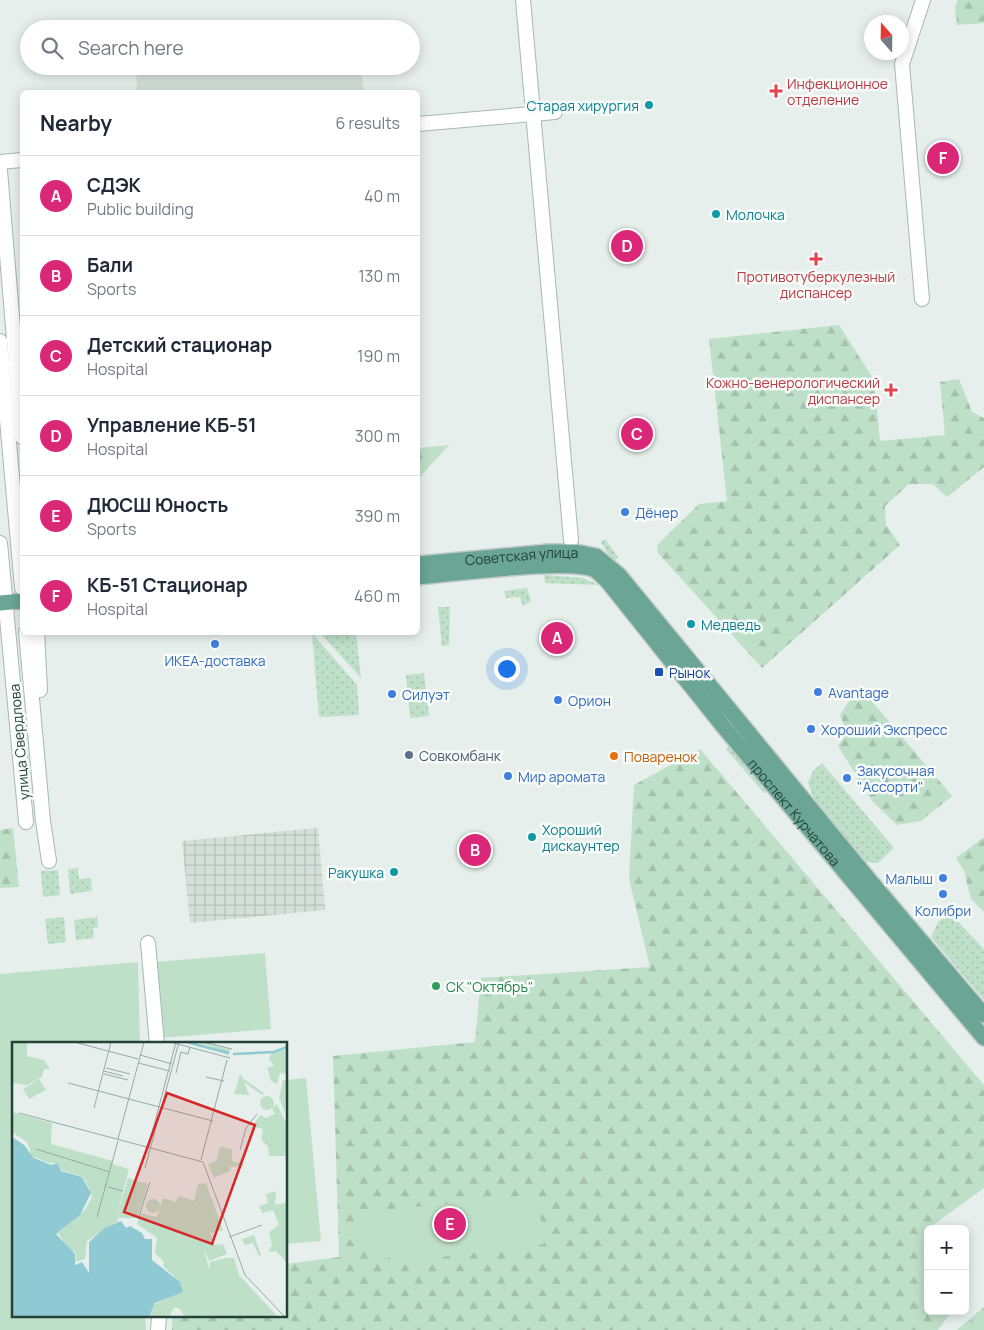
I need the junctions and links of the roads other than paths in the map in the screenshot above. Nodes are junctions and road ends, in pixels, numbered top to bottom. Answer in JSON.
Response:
{"nodes":[{"id":1,"x":523,"y":0,"type":"edge"},
{"id":2,"x":923,"y":0,"type":"edge"},
{"id":3,"x":555,"y":112,"type":"dead end"},
{"id":4,"x":533,"y":114,"type":"junction"},
{"id":5,"x":420,"y":124,"type":"edge"},
{"id":6,"x":20,"y":160,"type":"edge"},
{"id":7,"x":0,"y":162,"type":"edge"},
{"id":8,"x":0,"y":170,"type":"edge"},
{"id":9,"x":922,"y":299,"type":"dead end"},
{"id":10,"x":0,"y":341,"type":"edge"},
{"id":11,"x":20,"y":413,"type":"edge"},
{"id":12,"x":571,"y":540,"type":"dead end"},
{"id":13,"x":0,"y":543,"type":"edge"},
{"id":14,"x":597,"y":552,"type":"junction"},
{"id":15,"x":548,"y":559,"type":"junction"},
{"id":16,"x":420,"y":564,"type":"edge"},
{"id":17,"x":20,"y":566,"type":"edge"},
{"id":18,"x":585,"y":568,"type":"junction"},
{"id":19,"x":420,"y":577,"type":"edge"},
{"id":20,"x":614,"y":579,"type":"junction"},
{"id":21,"x":20,"y":601,"type":"edge"},
{"id":22,"x":3,"y":603,"type":"edge"},
{"id":23,"x":20,"y":607,"type":"edge"},
{"id":24,"x":26,"y":635,"type":"edge"},
{"id":25,"x":37,"y":635,"type":"edge"},
{"id":26,"x":735,"y":715,"type":"junction"},
{"id":27,"x":723,"y":726,"type":"junction"},
{"id":28,"x":49,"y":820,"type":"dead end"},
{"id":29,"x":26,"y":822,"type":"dead end"},
{"id":30,"x":49,"y":861,"type":"dead end"},
{"id":31,"x":148,"y":944,"type":"dead end"},
{"id":32,"x":984,"y":1015,"type":"edge"},
{"id":33,"x":984,"y":1038,"type":"edge"},
{"id":34,"x":157,"y":1042,"type":"edge"}],
"edges":[{"from":1,"to":4,"type":"street"},
{"from":2,"to":9,"type":"street"},
{"from":3,"to":4,"type":"street"},
{"from":4,"to":5,"type":"street"},
{"from":4,"to":12,"type":"street"},
{"from":6,"to":7,"type":"street"},
{"from":8,"to":11,"type":"street"},
{"from":10,"to":17,"type":"street"},
{"from":13,"to":22,"type":"street","name":"улица Свердлова"},
{"from":14,"to":15,"type":"main road","name":"Советская улица"},
{"from":14,"to":18,"type":"main road"},
{"from":14,"to":20,"type":"main road","name":"Советская улица"},
{"from":15,"to":16,"type":"main road","name":"Советская улица"},
{"from":15,"to":18,"type":"main road","name":"Советская улица"},
{"from":15,"to":19,"type":"main road","name":"Советская улица"},
{"from":18,"to":20,"type":"main road","name":"Советская улица"},
{"from":20,"to":26,"type":"main road","name":"проспект Курчатова"},
{"from":20,"to":27,"type":"main road","name":"проспект Курчатова"},
{"from":21,"to":22,"type":"main road"},
{"from":22,"to":23,"type":"main road"},
{"from":22,"to":29,"type":"street","name":"улица Свердлова"},
{"from":24,"to":30,"type":"street"},
{"from":25,"to":28,"type":"street","name":"улица Свердлова"},
{"from":26,"to":27,"type":"main road"},
{"from":26,"to":32,"type":"main road","name":"проспект Курчатова"},
{"from":27,"to":33,"type":"main road","name":"проспект Курчатова"},
{"from":31,"to":34,"type":"street"}]}
